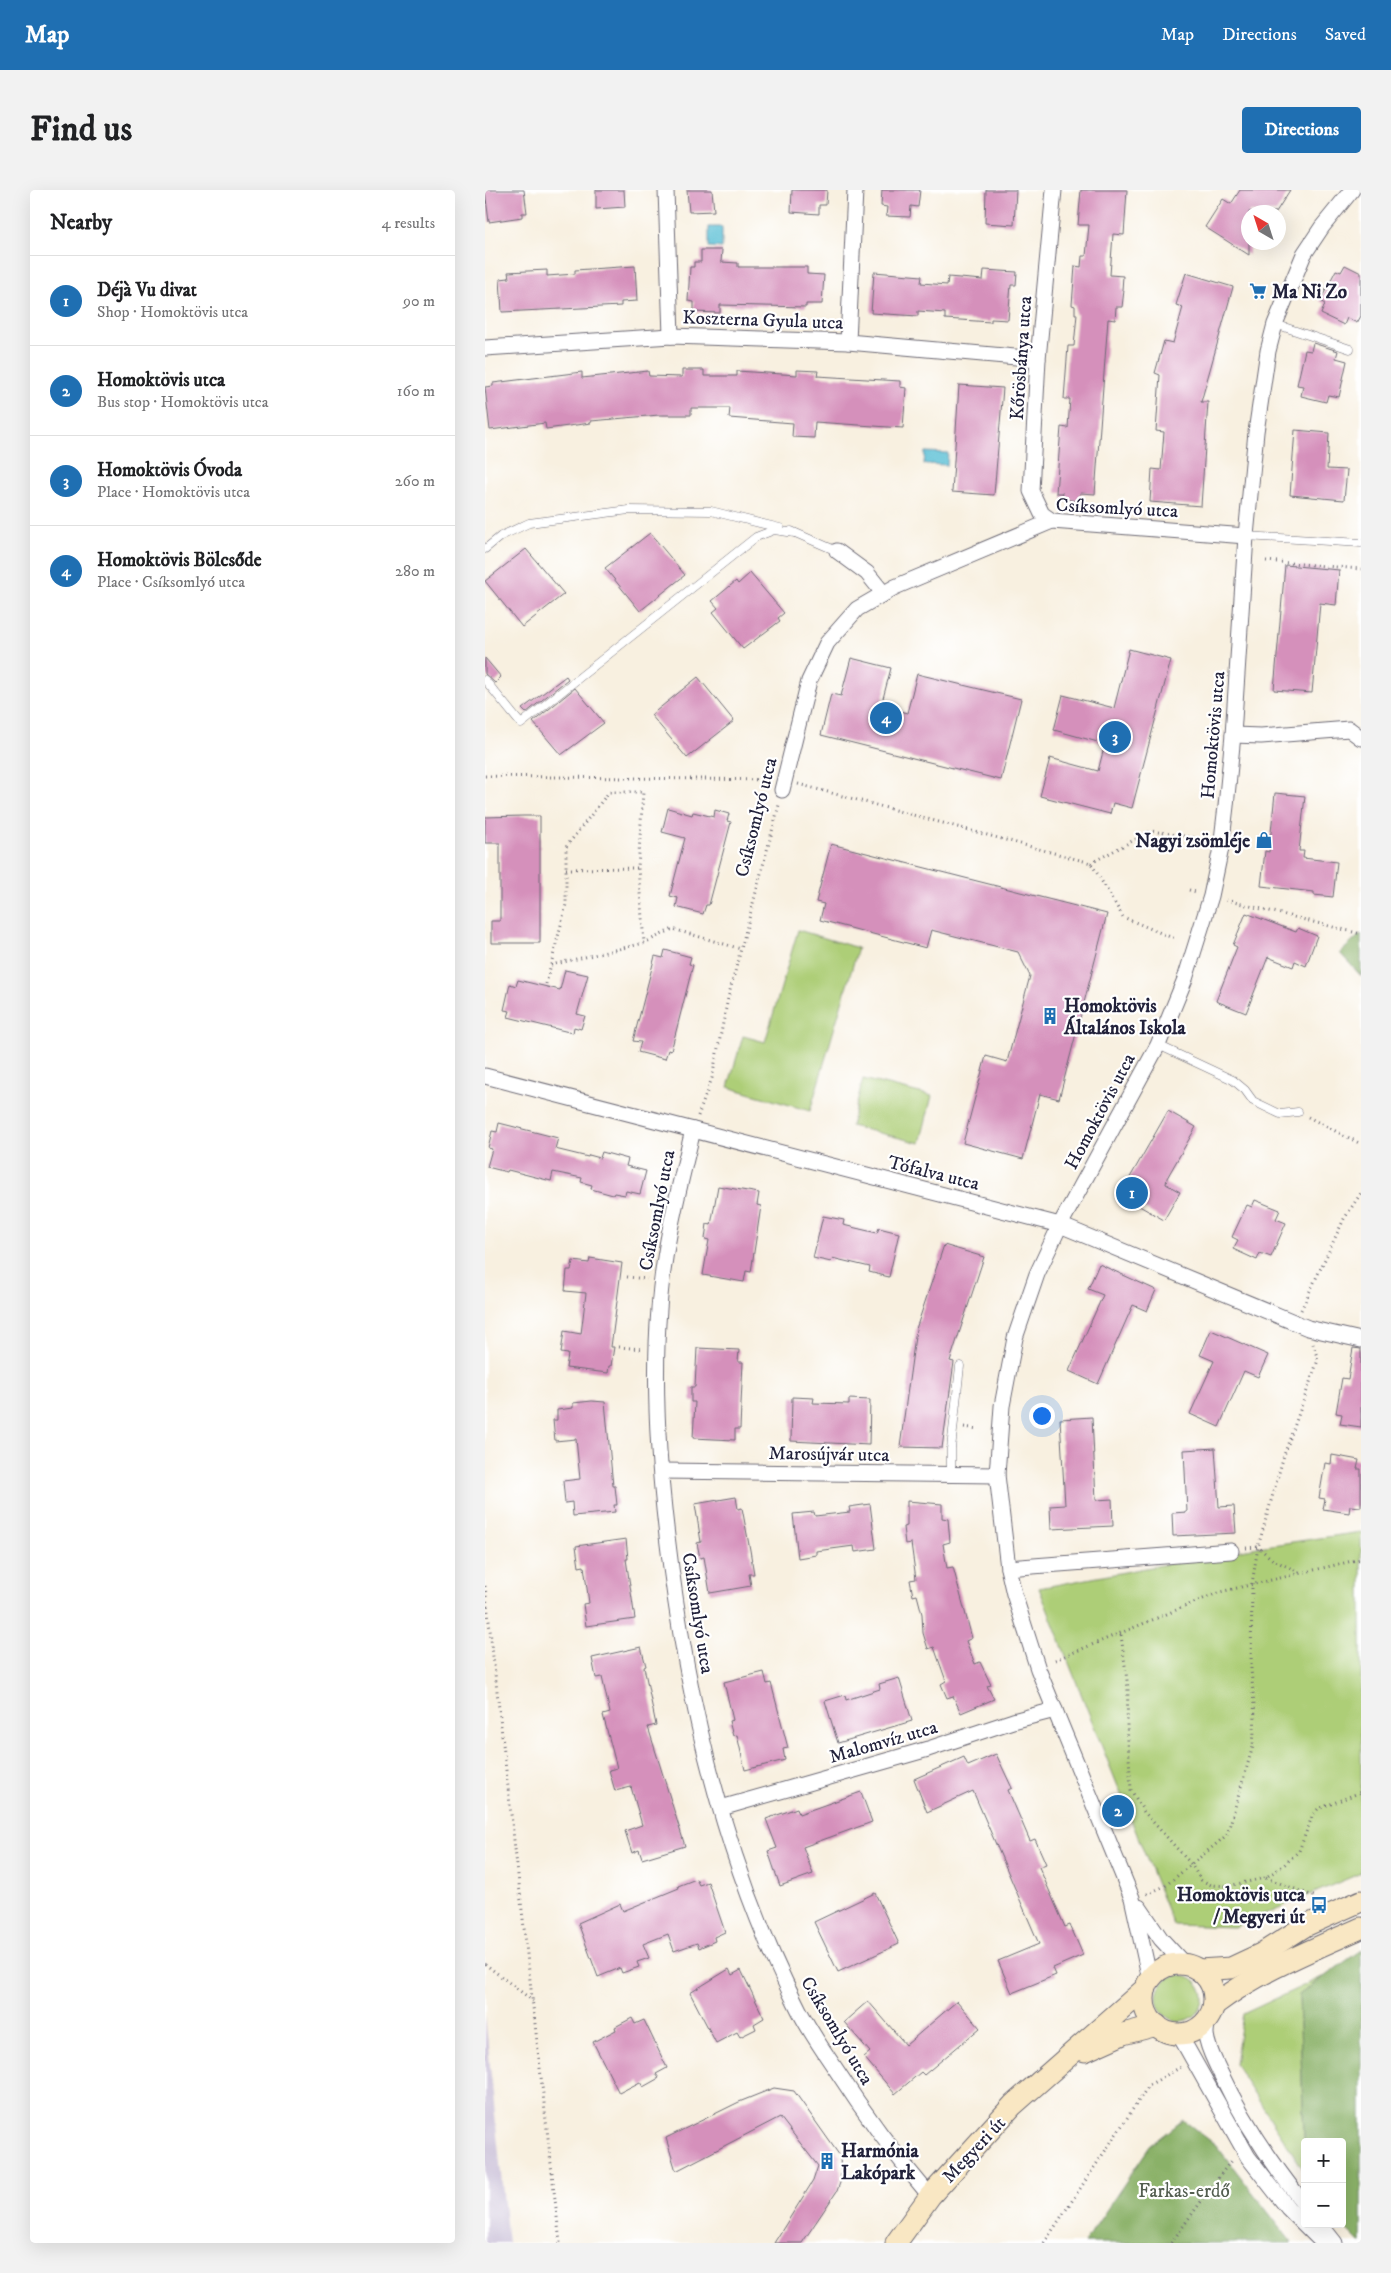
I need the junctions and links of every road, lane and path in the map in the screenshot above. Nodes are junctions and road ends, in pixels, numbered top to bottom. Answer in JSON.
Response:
{"nodes":[{"id":1,"x":666,"y":190,"type":"edge"},
{"id":2,"x":855,"y":190,"type":"edge"},
{"id":3,"x":1054,"y":190,"type":"edge"},
{"id":4,"x":1352,"y":190,"type":"edge"},
{"id":5,"x":1275,"y":324,"type":"junction"},
{"id":6,"x":671,"y":336,"type":"junction"},
{"id":7,"x":848,"y":342,"type":"junction"},
{"id":8,"x":486,"y":344,"type":"edge"},
{"id":9,"x":1350,"y":349,"type":"dead end"},
{"id":10,"x":1039,"y":359,"type":"junction"},
{"id":11,"x":1052,"y":521,"type":"junction"},
{"id":12,"x":795,"y":532,"type":"junction"},
{"id":13,"x":1246,"y":536,"type":"junction"},
{"id":14,"x":1361,"y":543,"type":"edge"},
{"id":15,"x":485,"y":549,"type":"edge"},
{"id":16,"x":837,"y":551,"type":"joint"},
{"id":17,"x":1266,"y":561,"type":"dead end"},
{"id":18,"x":1361,"y":569,"type":"edge"},
{"id":19,"x":884,"y":594,"type":"junction"},
{"id":20,"x":485,"y":680,"type":"edge"},
{"id":21,"x":1233,"y":735,"type":"junction"},
{"id":22,"x":1361,"y":738,"type":"edge"},
{"id":23,"x":485,"y":776,"type":"edge"},
{"id":24,"x":784,"y":785,"type":"junction"},
{"id":25,"x":1198,"y":838,"type":"dead end"},
{"id":26,"x":1091,"y":863,"type":"junction"},
{"id":27,"x":638,"y":868,"type":"junction"},
{"id":28,"x":566,"y":869,"type":"junction"},
{"id":29,"x":1231,"y":902,"type":"dead end"},
{"id":30,"x":1361,"y":934,"type":"edge"},
{"id":31,"x":1175,"y":940,"type":"dead end"},
{"id":32,"x":644,"y":943,"type":"junction"},
{"id":33,"x":741,"y":949,"type":"junction"},
{"id":34,"x":551,"y":965,"type":"junction"},
{"id":35,"x":546,"y":984,"type":"dead end"},
{"id":36,"x":1158,"y":1045,"type":"junction"},
{"id":37,"x":485,"y":1076,"type":"edge"},
{"id":38,"x":1298,"y":1112,"type":"joint"},
{"id":39,"x":693,"y":1130,"type":"junction"},
{"id":40,"x":1361,"y":1144,"type":"edge"},
{"id":41,"x":1361,"y":1193,"type":"edge"},
{"id":42,"x":1060,"y":1225,"type":"junction"},
{"id":43,"x":1308,"y":1328,"type":"junction"},
{"id":44,"x":1361,"y":1340,"type":"edge"},
{"id":45,"x":619,"y":1347,"type":"dead end"},
{"id":46,"x":658,"y":1349,"type":"junction"},
{"id":47,"x":961,"y":1366,"type":"dead end"},
{"id":48,"x":661,"y":1471,"type":"junction"},
{"id":49,"x":951,"y":1475,"type":"junction"},
{"id":50,"x":997,"y":1475,"type":"junction"},
{"id":51,"x":1259,"y":1547,"type":"junction"},
{"id":52,"x":1231,"y":1551,"type":"dead end"},
{"id":53,"x":1361,"y":1559,"type":"edge"},
{"id":54,"x":1008,"y":1568,"type":"junction"},
{"id":55,"x":1300,"y":1572,"type":"junction"},
{"id":56,"x":1252,"y":1584,"type":"junction"},
{"id":57,"x":485,"y":1587,"type":"edge"},
{"id":58,"x":1121,"y":1634,"type":"junction"},
{"id":59,"x":1055,"y":1660,"type":"dead end"},
{"id":60,"x":1055,"y":1710,"type":"junction"},
{"id":61,"x":1361,"y":1792,"type":"edge"},
{"id":62,"x":721,"y":1808,"type":"junction"},
{"id":63,"x":1191,"y":1864,"type":"junction"},
{"id":64,"x":1265,"y":1878,"type":"junction"},
{"id":65,"x":1165,"y":1886,"type":"dead end"},
{"id":66,"x":1316,"y":1897,"type":"dead end"},
{"id":67,"x":1133,"y":1898,"type":"junction"},
{"id":68,"x":1361,"y":1901,"type":"edge"},
{"id":69,"x":1361,"y":1928,"type":"edge"},
{"id":70,"x":485,"y":1964,"type":"edge"},
{"id":71,"x":1192,"y":1967,"type":"junction"},
{"id":72,"x":1148,"y":1984,"type":"junction"},
{"id":73,"x":533,"y":2001,"type":"junction"},
{"id":74,"x":1211,"y":2012,"type":"junction"},
{"id":75,"x":1157,"y":2025,"type":"junction"},
{"id":76,"x":1179,"y":2034,"type":"junction"},
{"id":77,"x":1060,"y":2064,"type":"junction"},
{"id":78,"x":1185,"y":2065,"type":"dead end"},
{"id":79,"x":1234,"y":2157,"type":"dead end"},
{"id":80,"x":930,"y":2196,"type":"junction"},
{"id":81,"x":1301,"y":2200,"type":"edge"},
{"id":82,"x":1323,"y":2228,"type":"edge"},
{"id":83,"x":561,"y":2243,"type":"edge"},
{"id":84,"x":896,"y":2243,"type":"edge"},
{"id":85,"x":1044,"y":2243,"type":"edge"},
{"id":86,"x":1171,"y":2243,"type":"edge"},
{"id":87,"x":1323,"y":2243,"type":"edge"},
{"id":88,"x":1335,"y":2243,"type":"edge"}],
"edges":[{"from":1,"to":6,"type":"street"},
{"from":2,"to":7,"type":"street"},
{"from":3,"to":10,"type":"street","name":"Kőrösbánya utca"},
{"from":4,"to":5,"type":"street","name":"Homoktövis utca"},
{"from":5,"to":9,"type":"lane"},
{"from":5,"to":13,"type":"street","name":"Homoktövis utca"},
{"from":6,"to":7,"type":"street","name":"Koszterna Gyula utca"},
{"from":6,"to":8,"type":"street","name":"Koszterna Gyula utca"},
{"from":7,"to":10,"type":"street","name":"Koszterna Gyula utca"},
{"from":10,"to":11,"type":"street","name":"Kőrösbánya utca"},
{"from":11,"to":13,"type":"street","name":"Csíksomlyó utca"},
{"from":11,"to":19,"type":"street","name":"Csíksomlyó utca"},
{"from":12,"to":15,"type":"lane"},
{"from":12,"to":16,"type":"lane"},
{"from":12,"to":20,"type":"lane"},
{"from":13,"to":14,"type":"lane"},
{"from":13,"to":21,"type":"street","name":"Homoktövis utca"},
{"from":16,"to":19,"type":"street"},
{"from":17,"to":18,"type":"path"},
{"from":19,"to":24,"type":"street","name":"Csíksomlyó utca"},
{"from":21,"to":22,"type":"street"},
{"from":21,"to":36,"type":"street","name":"Homoktövis utca"},
{"from":23,"to":24,"type":"path"},
{"from":24,"to":26,"type":"path"},
{"from":24,"to":33,"type":"path","name":"Csíksomlyó utca"},
{"from":25,"to":26,"type":"path"},
{"from":26,"to":31,"type":"path"},
{"from":27,"to":28,"type":"path"},
{"from":27,"to":28,"type":"path"},
{"from":27,"to":32,"type":"path"},
{"from":28,"to":34,"type":"path"},
{"from":29,"to":30,"type":"path"},
{"from":32,"to":33,"type":"path"},
{"from":32,"to":34,"type":"path"},
{"from":33,"to":39,"type":"path","name":"Csíksomlyó utca"},
{"from":34,"to":35,"type":"path"},
{"from":36,"to":38,"type":"lane"},
{"from":36,"to":42,"type":"street","name":"Homoktövis utca"},
{"from":37,"to":39,"type":"street","name":"Tófalva utca"},
{"from":38,"to":40,"type":"path"},
{"from":39,"to":42,"type":"street","name":"Tófalva utca"},
{"from":39,"to":46,"type":"street","name":"Csíksomlyó utca"},
{"from":41,"to":43,"type":"path"},
{"from":42,"to":43,"type":"street","name":"Tófalva utca"},
{"from":42,"to":50,"type":"street","name":"Homoktövis utca"},
{"from":43,"to":44,"type":"street","name":"Tófalva utca"},
{"from":43,"to":51,"type":"path"},
{"from":45,"to":46,"type":"path"},
{"from":46,"to":48,"type":"street","name":"Csíksomlyó utca"},
{"from":47,"to":49,"type":"lane"},
{"from":48,"to":49,"type":"street","name":"Marosújvár utca"},
{"from":48,"to":62,"type":"street","name":"Csíksomlyó utca"},
{"from":49,"to":50,"type":"street","name":"Marosújvár utca"},
{"from":50,"to":54,"type":"street","name":"Homoktövis utca"},
{"from":51,"to":55,"type":"path"},
{"from":51,"to":56,"type":"path"},
{"from":52,"to":54,"type":"street"},
{"from":53,"to":55,"type":"path"},
{"from":54,"to":60,"type":"street","name":"Homoktövis utca"},
{"from":55,"to":56,"type":"path"},
{"from":56,"to":58,"type":"path"},
{"from":56,"to":63,"type":"path"},
{"from":57,"to":73,"type":"path"},
{"from":58,"to":59,"type":"path"},
{"from":58,"to":63,"type":"path"},
{"from":60,"to":62,"type":"street","name":"Malomvíz utca"},
{"from":60,"to":67,"type":"street","name":"Homoktövis utca"},
{"from":61,"to":64,"type":"path"},
{"from":62,"to":80,"type":"street","name":"Csíksomlyó utca"},
{"from":63,"to":64,"type":"path"},
{"from":63,"to":65,"type":"path"},
{"from":64,"to":66,"type":"path"},
{"from":67,"to":71,"type":"street","name":"Homoktövis utca"},
{"from":67,"to":72,"type":"street","name":"Homoktövis utca"},
{"from":68,"to":71,"type":"main road","name":"Megyeri út"},
{"from":69,"to":74,"type":"main road"},
{"from":70,"to":73,"type":"path"},
{"from":71,"to":72,"type":"main road","name":"Megyeri út"},
{"from":71,"to":74,"type":"main road"},
{"from":72,"to":75,"type":"main road"},
{"from":72,"to":77,"type":"main road","name":"Megyeri út"},
{"from":73,"to":83,"type":"path"},
{"from":74,"to":76,"type":"main road"},
{"from":74,"to":81,"type":"street"},
{"from":75,"to":76,"type":"main road"},
{"from":75,"to":77,"type":"main road","name":"Megyeri út"},
{"from":76,"to":87,"type":"street"},
{"from":77,"to":80,"type":"main road","name":"Megyeri út"},
{"from":78,"to":85,"type":"path"},
{"from":79,"to":86,"type":"path"},
{"from":80,"to":84,"type":"main road","name":"Megyeri út"},
{"from":82,"to":88,"type":"street"}]}
